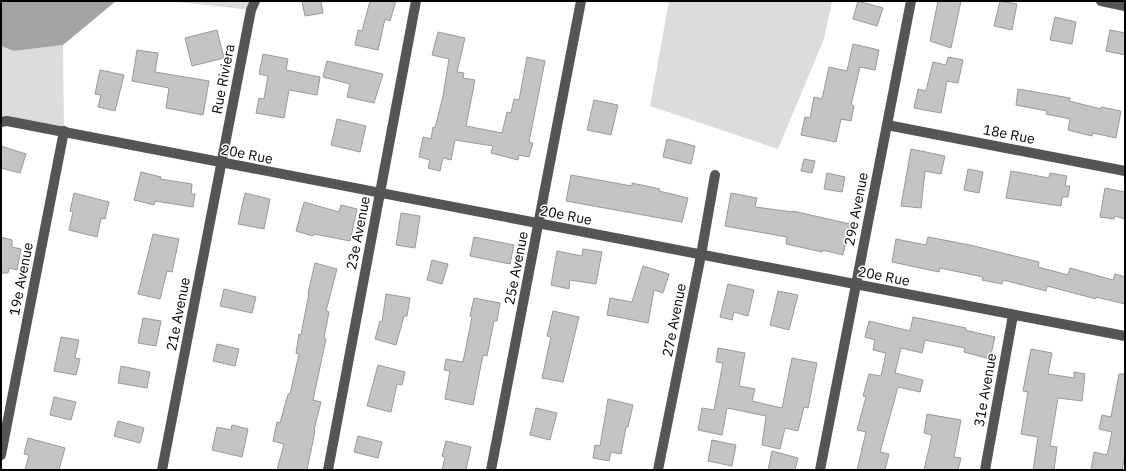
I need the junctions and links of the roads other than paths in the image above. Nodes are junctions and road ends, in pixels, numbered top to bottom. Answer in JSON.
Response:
{"nodes":[{"id":1,"x":255,"y":1,"type":"edge"},
{"id":2,"x":416,"y":1,"type":"edge"},
{"id":3,"x":582,"y":1,"type":"edge"},
{"id":4,"x":911,"y":1,"type":"edge"},
{"id":5,"x":1101,"y":1,"type":"edge"},
{"id":6,"x":1125,"y":6,"type":"edge"},
{"id":7,"x":1,"y":122,"type":"edge"},
{"id":8,"x":887,"y":125,"type":"junction"},
{"id":9,"x":64,"y":131,"type":"junction"},
{"id":10,"x":221,"y":164,"type":"junction"},
{"id":11,"x":1125,"y":170,"type":"edge"},
{"id":12,"x":715,"y":175,"type":"dead end"},
{"id":13,"x":380,"y":194,"type":"junction"},
{"id":14,"x":538,"y":224,"type":"junction"},
{"id":15,"x":701,"y":255,"type":"junction"},
{"id":16,"x":856,"y":285,"type":"junction"},
{"id":17,"x":1013,"y":315,"type":"junction"},
{"id":18,"x":1125,"y":336,"type":"edge"},
{"id":19,"x":1,"y":455,"type":"edge"},
{"id":20,"x":162,"y":470,"type":"edge"},
{"id":21,"x":328,"y":470,"type":"edge"},
{"id":22,"x":491,"y":470,"type":"edge"},
{"id":23,"x":658,"y":470,"type":"edge"},
{"id":24,"x":820,"y":470,"type":"edge"},
{"id":25,"x":985,"y":470,"type":"edge"}],
"edges":[{"from":1,"to":10,"type":"street","name":"Rue Riviera"},
{"from":2,"to":13,"type":"street","name":"23e Avenue"},
{"from":3,"to":14,"type":"street","name":"25e Avenue"},
{"from":4,"to":8,"type":"street","name":"29e Avenue"},
{"from":5,"to":6,"type":"street"},
{"from":7,"to":9,"type":"street","name":"20e Rue"},
{"from":8,"to":11,"type":"street","name":"18e Rue"},
{"from":8,"to":16,"type":"street","name":"29e Avenue"},
{"from":9,"to":10,"type":"street","name":"20e Rue"},
{"from":9,"to":19,"type":"street","name":"19e Avenue"},
{"from":10,"to":13,"type":"street","name":"20e Rue"},
{"from":10,"to":20,"type":"street","name":"21e Avenue"},
{"from":12,"to":15,"type":"street","name":"27e Avenue"},
{"from":13,"to":14,"type":"street","name":"20e Rue"},
{"from":13,"to":21,"type":"street","name":"23e Avenue"},
{"from":14,"to":15,"type":"street","name":"20e Rue"},
{"from":14,"to":22,"type":"street","name":"25e Avenue"},
{"from":15,"to":16,"type":"street","name":"20e Rue"},
{"from":15,"to":23,"type":"street","name":"27e Avenue"},
{"from":16,"to":17,"type":"street","name":"20e Rue"},
{"from":16,"to":24,"type":"street","name":"29e Avenue"},
{"from":17,"to":18,"type":"street","name":"20e Rue"},
{"from":17,"to":25,"type":"street","name":"31e Avenue"}]}
